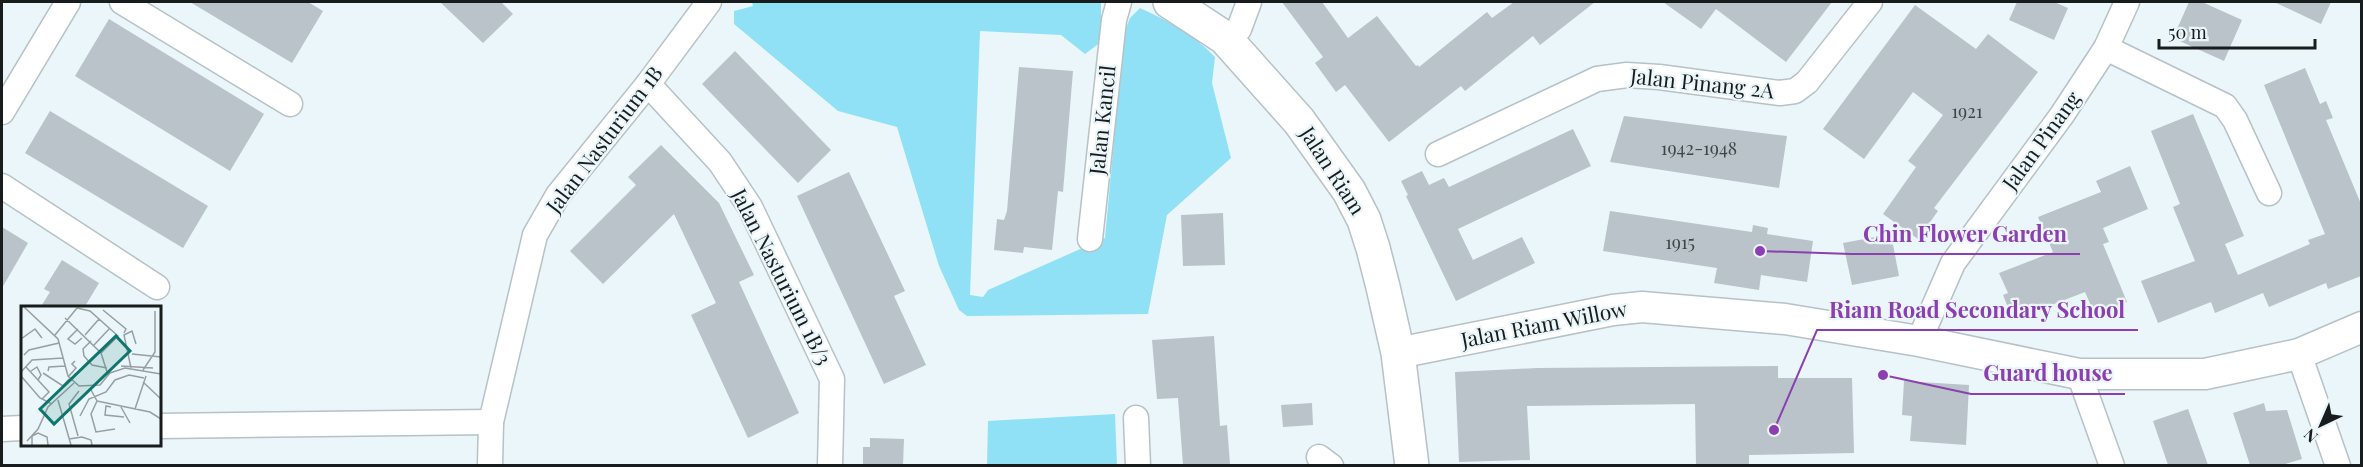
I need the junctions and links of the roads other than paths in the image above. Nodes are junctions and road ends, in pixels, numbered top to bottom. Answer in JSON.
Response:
{"nodes":[{"id":1,"x":68,"y":2,"type":"edge"},
{"id":2,"x":122,"y":2,"type":"edge"},
{"id":3,"x":709,"y":2,"type":"edge"},
{"id":4,"x":1119,"y":2,"type":"edge"},
{"id":5,"x":1170,"y":2,"type":"edge"},
{"id":6,"x":1249,"y":2,"type":"edge"},
{"id":7,"x":1870,"y":2,"type":"edge"},
{"id":8,"x":2127,"y":2,"type":"edge"},
{"id":9,"x":1225,"y":38,"type":"junction"},
{"id":10,"x":2106,"y":48,"type":"junction"},
{"id":11,"x":648,"y":84,"type":"junction"},
{"id":12,"x":290,"y":105,"type":"dead end"},
{"id":13,"x":2,"y":112,"type":"edge"},
{"id":14,"x":1438,"y":154,"type":"dead end"},
{"id":15,"x":2,"y":186,"type":"edge"},
{"id":16,"x":2269,"y":194,"type":"dead end"},
{"id":17,"x":1090,"y":239,"type":"dead end"},
{"id":18,"x":157,"y":287,"type":"dead end"},
{"id":19,"x":2361,"y":327,"type":"edge"},
{"id":20,"x":1919,"y":341,"type":"junction"},
{"id":21,"x":1398,"y":353,"type":"junction"},
{"id":22,"x":2299,"y":354,"type":"junction"},
{"id":23,"x":2079,"y":374,"type":"junction"},
{"id":24,"x":1136,"y":418,"type":"dead end"},
{"id":25,"x":491,"y":422,"type":"junction"},
{"id":26,"x":160,"y":426,"type":"edge"},
{"id":27,"x":21,"y":428,"type":"edge"},
{"id":28,"x":2,"y":429,"type":"edge"},
{"id":29,"x":490,"y":465,"type":"edge"},
{"id":30,"x":830,"y":465,"type":"edge"},
{"id":31,"x":1138,"y":465,"type":"edge"},
{"id":32,"x":1412,"y":465,"type":"edge"},
{"id":33,"x":2112,"y":465,"type":"edge"},
{"id":34,"x":2338,"y":465,"type":"edge"}],
"edges":[{"from":1,"to":13,"type":"street"},
{"from":2,"to":12,"type":"street"},
{"from":3,"to":11,"type":"street","name":"Jalan Nasturium 1B"},
{"from":4,"to":17,"type":"street","name":"Jalan Kancil"},
{"from":5,"to":9,"type":"main road","name":"Jalan Riam"},
{"from":6,"to":9,"type":"street"},
{"from":7,"to":14,"type":"street","name":"Jalan Pinang 2A"},
{"from":8,"to":10,"type":"street","name":"Jalan Pinang"},
{"from":9,"to":21,"type":"main road","name":"Jalan Riam"},
{"from":10,"to":16,"type":"street"},
{"from":10,"to":20,"type":"street","name":"Jalan Pinang"},
{"from":11,"to":25,"type":"street","name":"Jalan Nasturium 1B"},
{"from":11,"to":30,"type":"street","name":"Jalan Nasturium 1B/3"},
{"from":15,"to":18,"type":"street"},
{"from":19,"to":22,"type":"street","name":"Jalan Riam Willow"},
{"from":20,"to":21,"type":"street","name":"Jalan Riam Willow"},
{"from":20,"to":23,"type":"street","name":"Jalan Riam Willow"},
{"from":21,"to":32,"type":"main road","name":"Jalan Riam"},
{"from":22,"to":23,"type":"street","name":"Jalan Riam Willow"},
{"from":22,"to":34,"type":"street"},
{"from":23,"to":33,"type":"street"},
{"from":24,"to":31,"type":"street"},
{"from":25,"to":26,"type":"street"},
{"from":25,"to":29,"type":"street","name":"Jalan Nasturium 1B"},
{"from":27,"to":28,"type":"street"}]}
